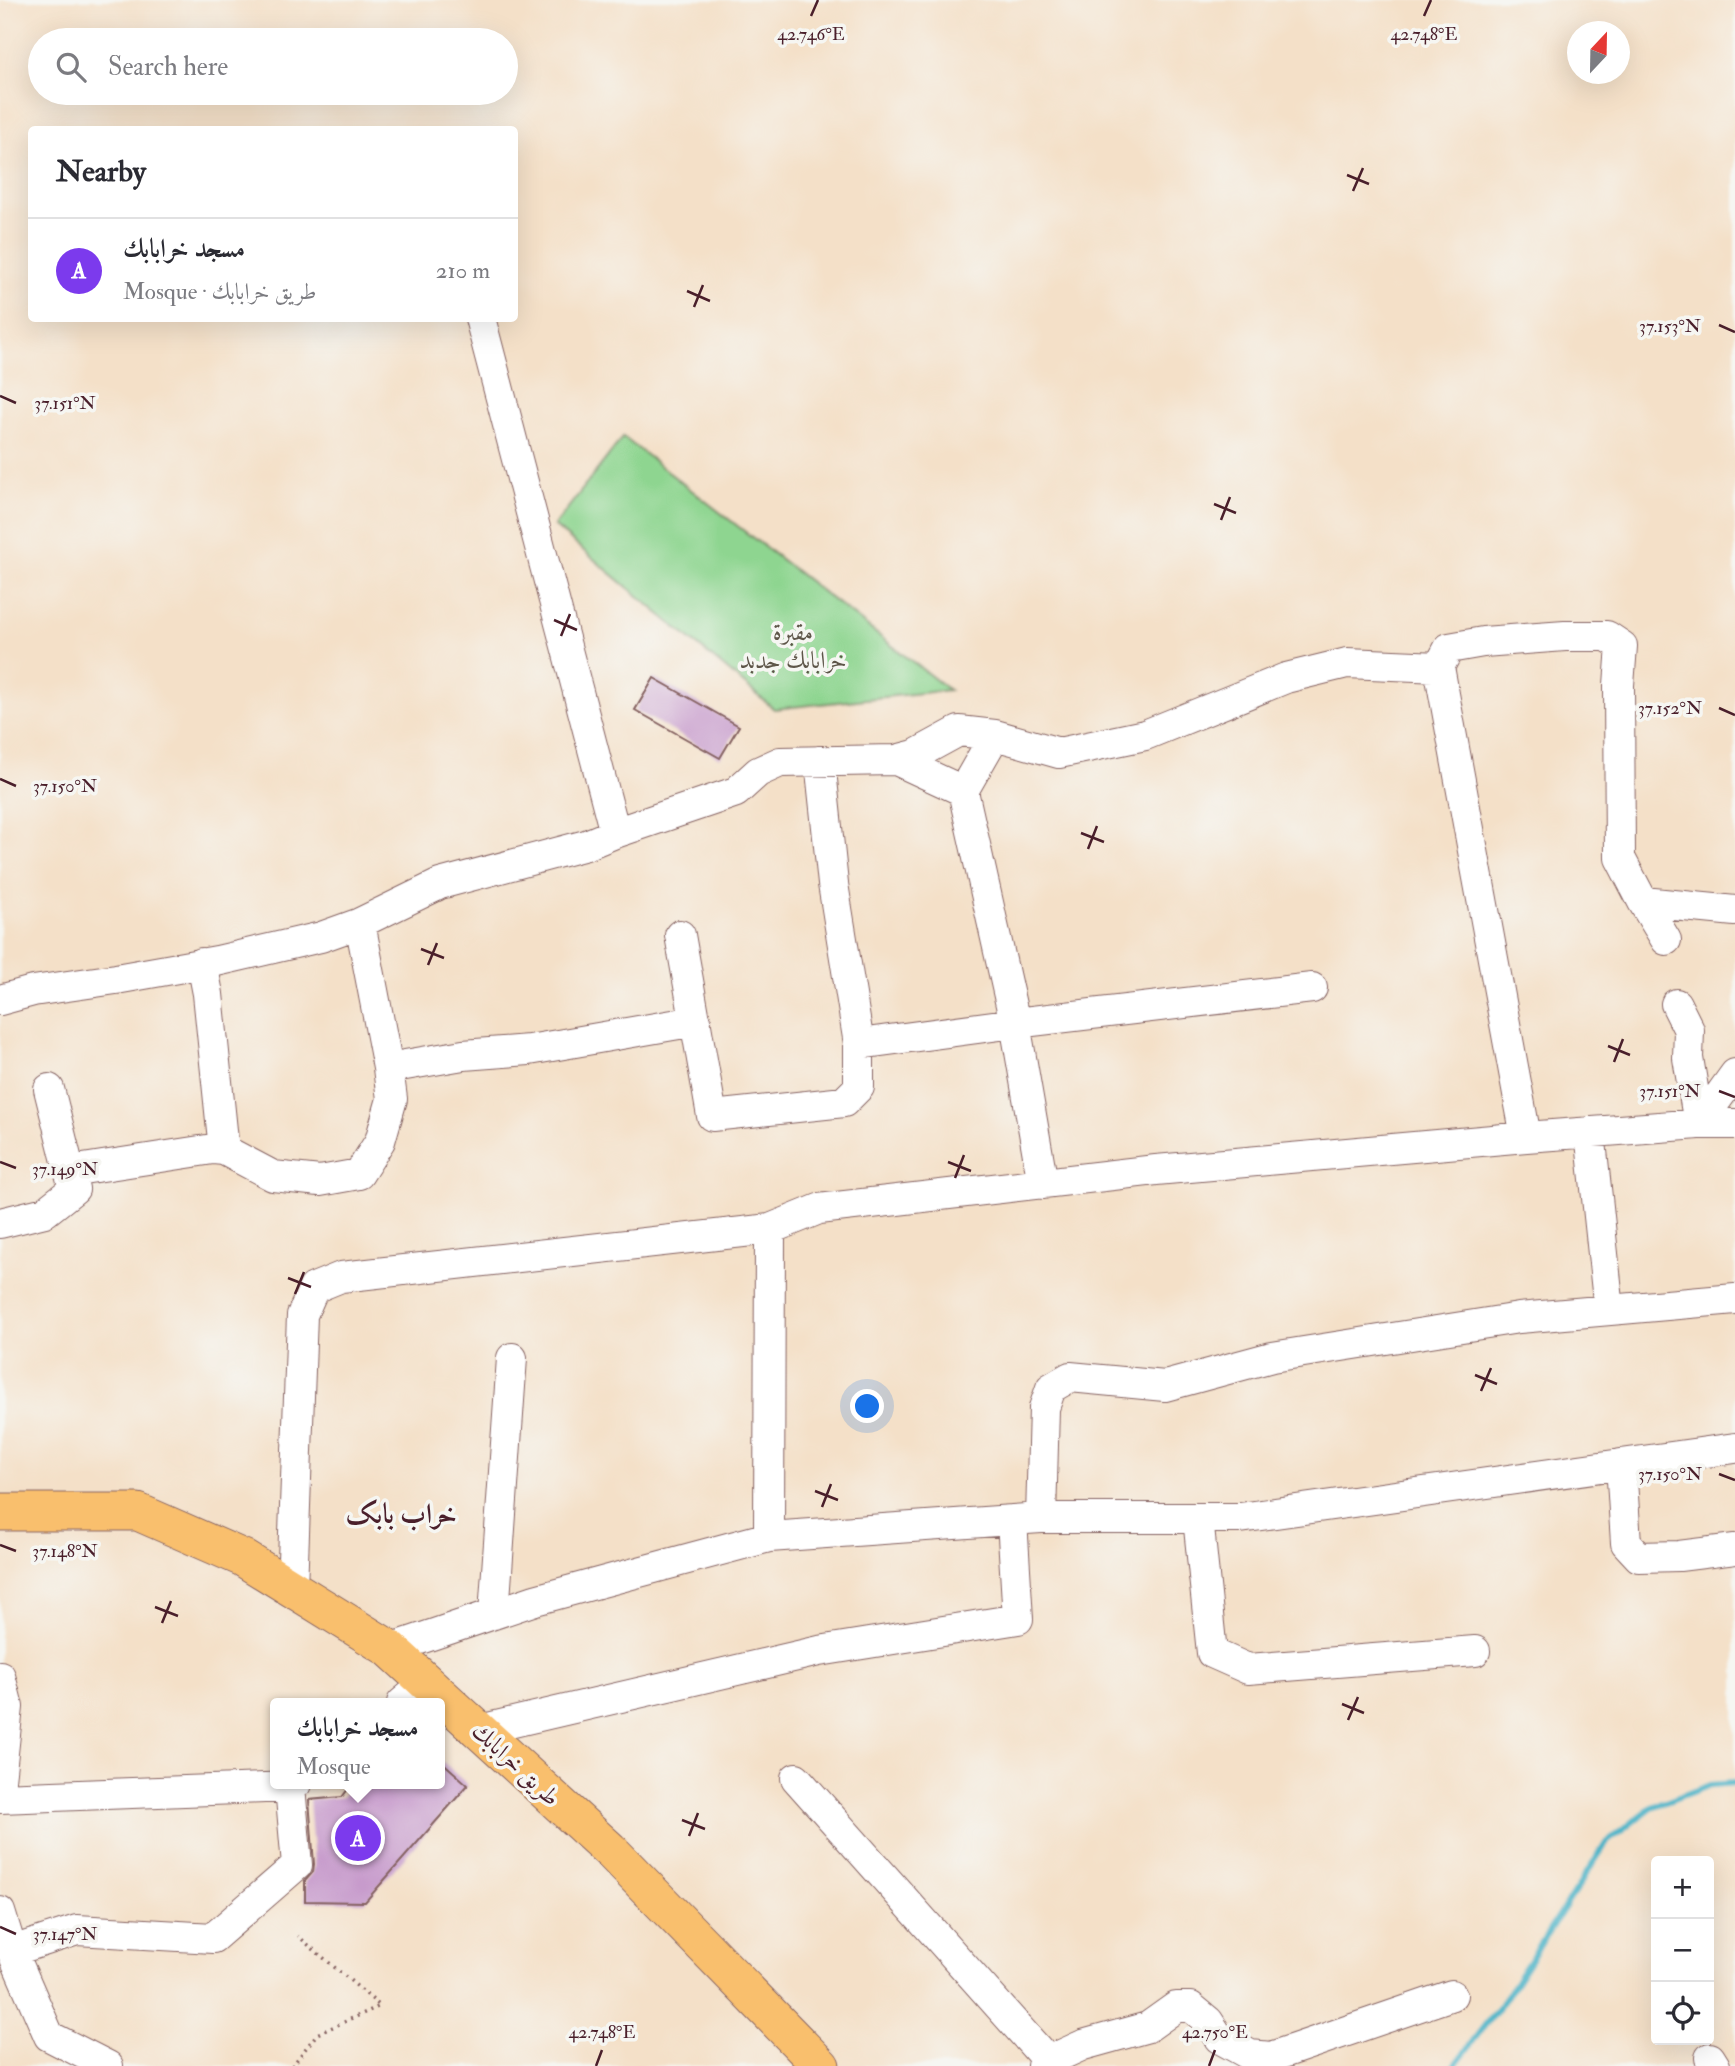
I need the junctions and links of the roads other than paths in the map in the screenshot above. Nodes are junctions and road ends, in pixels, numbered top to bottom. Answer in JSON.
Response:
{"nodes":[{"id":1,"x":481,"y":322,"type":"edge"},
{"id":2,"x":1440,"y":667,"type":"junction"},
{"id":3,"x":995,"y":735,"type":"junction"},
{"id":4,"x":896,"y":760,"type":"junction"},
{"id":5,"x":820,"y":761,"type":"junction"},
{"id":6,"x":963,"y":791,"type":"junction"},
{"id":7,"x":615,"y":833,"type":"junction"},
{"id":8,"x":1643,"y":902,"type":"junction"},
{"id":9,"x":1735,"y":911,"type":"edge"},
{"id":10,"x":360,"y":923,"type":"junction"},
{"id":11,"x":681,"y":935,"type":"dead end"},
{"id":12,"x":1666,"y":940,"type":"dead end"},
{"id":13,"x":202,"y":963,"type":"junction"},
{"id":14,"x":1312,"y":988,"type":"dead end"},
{"id":15,"x":0,"y":1000,"type":"edge"},
{"id":16,"x":1676,"y":1003,"type":"dead end"},
{"id":17,"x":695,"y":1021,"type":"junction"},
{"id":18,"x":1015,"y":1023,"type":"junction"},
{"id":19,"x":859,"y":1044,"type":"junction"},
{"id":20,"x":388,"y":1068,"type":"junction"},
{"id":21,"x":1735,"y":1074,"type":"edge"},
{"id":22,"x":49,"y":1089,"type":"dead end"},
{"id":23,"x":1699,"y":1124,"type":"junction"},
{"id":24,"x":1735,"y":1124,"type":"edge"},
{"id":25,"x":1590,"y":1132,"type":"junction"},
{"id":26,"x":1526,"y":1137,"type":"junction"},
{"id":27,"x":224,"y":1150,"type":"junction"},
{"id":28,"x":69,"y":1169,"type":"junction"},
{"id":29,"x":1043,"y":1184,"type":"junction"},
{"id":30,"x":0,"y":1223,"type":"edge"},
{"id":31,"x":770,"y":1229,"type":"junction"},
{"id":32,"x":1735,"y":1299,"type":"edge"},
{"id":33,"x":1609,"y":1310,"type":"junction"},
{"id":34,"x":512,"y":1358,"type":"dead end"},
{"id":35,"x":1735,"y":1448,"type":"edge"},
{"id":36,"x":1620,"y":1464,"type":"junction"},
{"id":37,"x":0,"y":1512,"type":"edge"},
{"id":38,"x":1041,"y":1518,"type":"junction"},
{"id":39,"x":1198,"y":1518,"type":"junction"},
{"id":40,"x":1012,"y":1520,"type":"junction"},
{"id":41,"x":769,"y":1537,"type":"junction"},
{"id":42,"x":1735,"y":1549,"type":"edge"},
{"id":43,"x":292,"y":1588,"type":"junction"},
{"id":44,"x":494,"y":1614,"type":"junction"},
{"id":45,"x":390,"y":1649,"type":"junction"},
{"id":46,"x":1475,"y":1651,"type":"dead end"},
{"id":47,"x":0,"y":1675,"type":"edge"},
{"id":48,"x":415,"y":1693,"type":"edge"},
{"id":49,"x":445,"y":1710,"type":"edge"},
{"id":50,"x":479,"y":1730,"type":"junction"},
{"id":51,"x":796,"y":1777,"type":"dead end"},
{"id":52,"x":0,"y":1780,"type":"edge"},
{"id":53,"x":270,"y":1786,"type":"edge"},
{"id":54,"x":293,"y":1789,"type":"edge"},
{"id":55,"x":0,"y":1798,"type":"edge"},
{"id":56,"x":0,"y":1912,"type":"edge"},
{"id":57,"x":12,"y":1951,"type":"junction"},
{"id":58,"x":1452,"y":1995,"type":"dead end"},
{"id":59,"x":1045,"y":2064,"type":"edge"},
{"id":60,"x":108,"y":2066,"type":"edge"},
{"id":61,"x":821,"y":2066,"type":"edge"}],
"edges":[{"from":1,"to":7,"type":"street"},
{"from":2,"to":3,"type":"street"},
{"from":2,"to":8,"type":"street"},
{"from":2,"to":26,"type":"street"},
{"from":3,"to":4,"type":"street"},
{"from":3,"to":6,"type":"street"},
{"from":4,"to":5,"type":"street"},
{"from":4,"to":6,"type":"street"},
{"from":5,"to":7,"type":"street"},
{"from":5,"to":19,"type":"street"},
{"from":6,"to":18,"type":"street"},
{"from":7,"to":10,"type":"street"},
{"from":8,"to":9,"type":"street"},
{"from":8,"to":12,"type":"street"},
{"from":10,"to":13,"type":"street"},
{"from":10,"to":20,"type":"street"},
{"from":11,"to":17,"type":"street"},
{"from":13,"to":15,"type":"street"},
{"from":13,"to":27,"type":"street"},
{"from":14,"to":18,"type":"street"},
{"from":16,"to":23,"type":"street"},
{"from":17,"to":19,"type":"street"},
{"from":17,"to":20,"type":"street"},
{"from":18,"to":19,"type":"street"},
{"from":18,"to":29,"type":"street"},
{"from":20,"to":27,"type":"street"},
{"from":21,"to":23,"type":"street"},
{"from":22,"to":28,"type":"street"},
{"from":23,"to":24,"type":"street"},
{"from":23,"to":25,"type":"street"},
{"from":25,"to":26,"type":"street"},
{"from":25,"to":33,"type":"street"},
{"from":26,"to":29,"type":"street"},
{"from":27,"to":28,"type":"street"},
{"from":28,"to":30,"type":"street"},
{"from":29,"to":31,"type":"street"},
{"from":31,"to":41,"type":"street"},
{"from":31,"to":43,"type":"street"},
{"from":32,"to":33,"type":"street"},
{"from":33,"to":38,"type":"street"},
{"from":34,"to":44,"type":"street"},
{"from":35,"to":36,"type":"street"},
{"from":36,"to":39,"type":"street"},
{"from":36,"to":42,"type":"street"},
{"from":37,"to":43,"type":"main road","name":"طريق خرابابك"},
{"from":38,"to":39,"type":"street"},
{"from":38,"to":40,"type":"street"},
{"from":39,"to":46,"type":"street"},
{"from":40,"to":41,"type":"street"},
{"from":40,"to":50,"type":"street"},
{"from":41,"to":44,"type":"street"},
{"from":43,"to":45,"type":"main road","name":"طريق خرابابك"},
{"from":44,"to":45,"type":"street"},
{"from":45,"to":48,"type":"main road","name":"طريق خرابابك"},
{"from":47,"to":52,"type":"street"},
{"from":49,"to":50,"type":"main road","name":"طريق خرابابك"},
{"from":50,"to":61,"type":"main road","name":"طريق خرابابك"},
{"from":51,"to":59,"type":"street"},
{"from":53,"to":55,"type":"street"},
{"from":54,"to":57,"type":"street"},
{"from":56,"to":57,"type":"street"},
{"from":57,"to":60,"type":"street"},
{"from":58,"to":59,"type":"street"}]}
